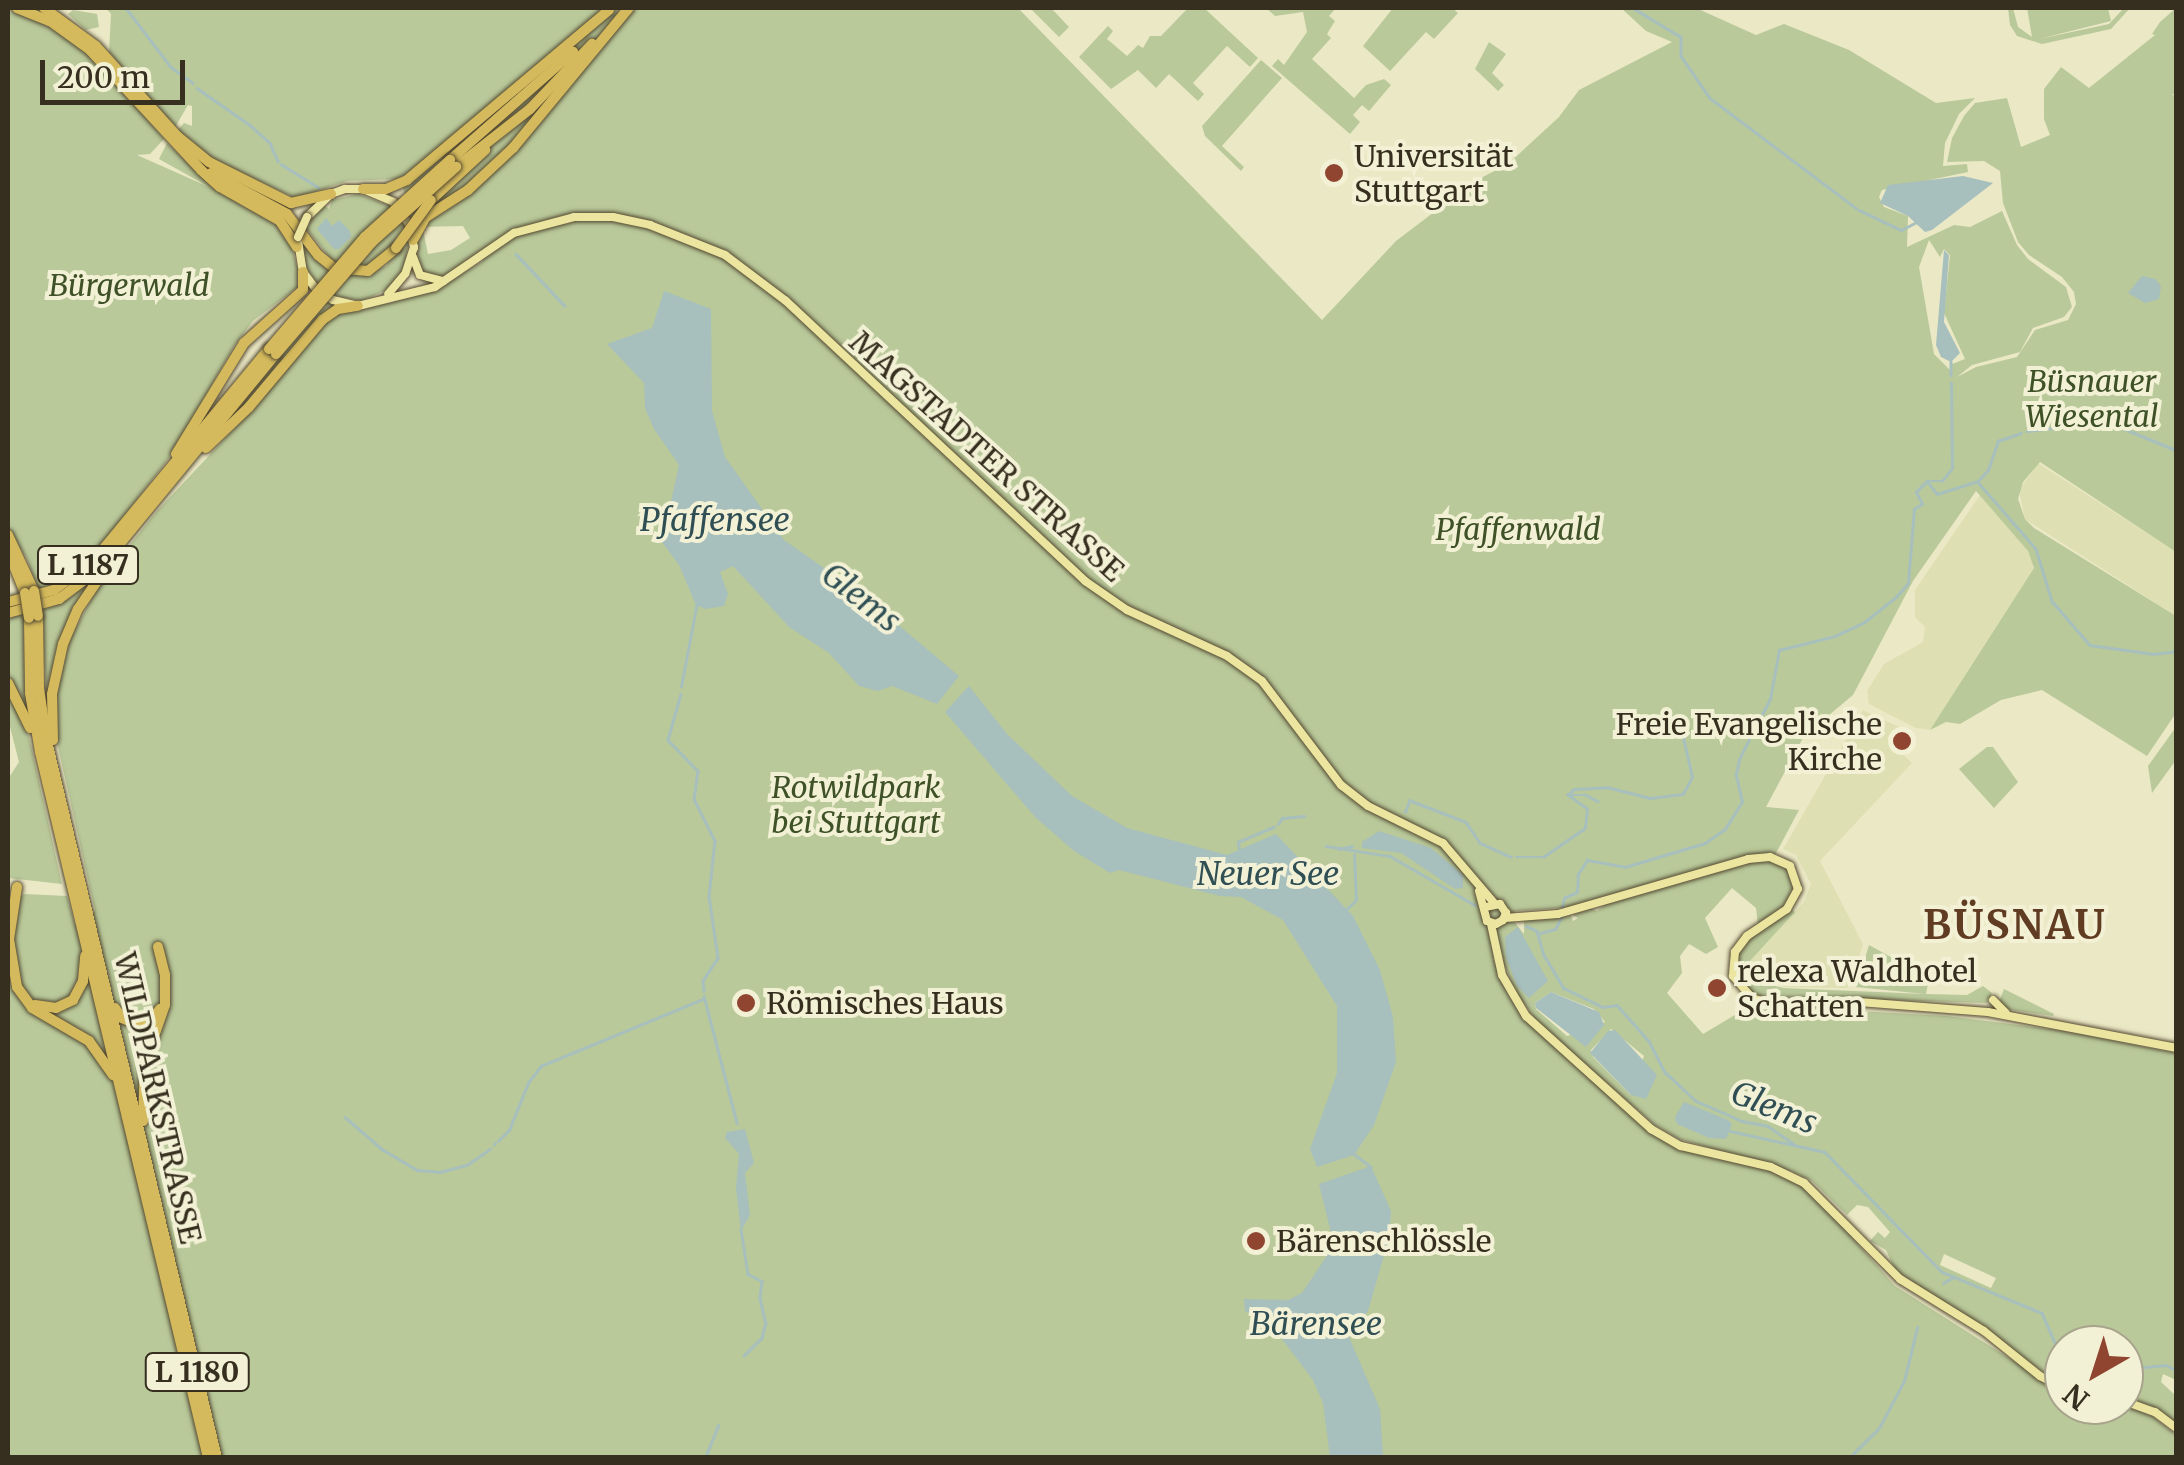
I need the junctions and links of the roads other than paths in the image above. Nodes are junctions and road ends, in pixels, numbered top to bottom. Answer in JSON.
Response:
{"nodes":[{"id":1,"x":17,"y":8,"type":"edge"},
{"id":2,"x":44,"y":8,"type":"edge"},
{"id":3,"x":626,"y":8,"type":"edge"},
{"id":4,"x":610,"y":9,"type":"edge"},
{"id":5,"x":501,"y":133,"type":"junction"},
{"id":6,"x":190,"y":158,"type":"junction"},
{"id":7,"x":453,"y":163,"type":"junction"},
{"id":8,"x":363,"y":189,"type":"junction"},
{"id":9,"x":331,"y":194,"type":"junction"},
{"id":10,"x":413,"y":240,"type":"junction"},
{"id":11,"x":298,"y":242,"type":"junction"},
{"id":12,"x":413,"y":257,"type":"junction"},
{"id":13,"x":303,"y":272,"type":"junction"},
{"id":14,"x":448,"y":280,"type":"junction"},
{"id":15,"x":382,"y":299,"type":"junction"},
{"id":16,"x":358,"y":306,"type":"junction"},
{"id":17,"x":273,"y":351,"type":"junction"},
{"id":18,"x":190,"y":462,"type":"junction"},
{"id":19,"x":148,"y":497,"type":"junction"},
{"id":20,"x":8,"y":535,"type":"edge"},
{"id":21,"x":119,"y":548,"type":"junction"},
{"id":22,"x":8,"y":550,"type":"edge"},
{"id":23,"x":29,"y":592,"type":"junction"},
{"id":24,"x":8,"y":602,"type":"edge"},
{"id":25,"x":8,"y":612,"type":"edge"},
{"id":26,"x":8,"y":683,"type":"edge"},
{"id":27,"x":45,"y":752,"type":"junction"},
{"id":28,"x":17,"y":887,"type":"dead end"},
{"id":29,"x":1490,"y":905,"type":"junction"},
{"id":30,"x":82,"y":909,"type":"junction"},
{"id":31,"x":8,"y":916,"type":"edge"},
{"id":32,"x":1500,"y":919,"type":"junction"},
{"id":33,"x":85,"y":944,"type":"junction"},
{"id":34,"x":158,"y":948,"type":"dead end"},
{"id":35,"x":103,"y":975,"type":"junction"},
{"id":36,"x":164,"y":999,"type":"junction"},
{"id":37,"x":25,"y":1000,"type":"junction"},
{"id":38,"x":1994,"y":1000,"type":"dead end"},
{"id":39,"x":2010,"y":1015,"type":"junction"},
{"id":40,"x":2176,"y":1048,"type":"edge"},
{"id":41,"x":120,"y":1083,"type":"junction"},
{"id":42,"x":144,"y":1144,"type":"junction"},
{"id":43,"x":2044,"y":1378,"type":"edge"},
{"id":44,"x":2144,"y":1408,"type":"edge"},
{"id":45,"x":2176,"y":1428,"type":"edge"},
{"id":46,"x":208,"y":1458,"type":"edge"},
{"id":47,"x":217,"y":1458,"type":"edge"}],
"edges":[{"from":1,"to":6,"type":"highway"},
{"from":2,"to":9,"type":"highway"},
{"from":3,"to":5,"type":"highway"},
{"from":3,"to":10,"type":"highway"},
{"from":4,"to":7,"type":"highway"},
{"from":4,"to":8,"type":"highway"},
{"from":5,"to":6,"type":"highway","bridge":true},
{"from":5,"to":7,"type":"highway"},
{"from":6,"to":11,"type":"highway"},
{"from":7,"to":17,"type":"highway","bridge":true},
{"from":8,"to":9,"type":"main road"},
{"from":8,"to":10,"type":"main road"},
{"from":9,"to":11,"type":"main road","bridge":true},
{"from":10,"to":12,"type":"main road"},
{"from":11,"to":13,"type":"main road"},
{"from":12,"to":14,"type":"main road"},
{"from":12,"to":15,"type":"main road"},
{"from":13,"to":16,"type":"main road"},
{"from":13,"to":19,"type":"highway"},
{"from":14,"to":15,"type":"main road","name":"MAGSTADTER STRASSE","number":"L 1187"},
{"from":14,"to":29,"type":"main road","name":"MAGSTADTER STRASSE","number":"L 1187"},
{"from":15,"to":16,"type":"main road","number":"L 1187"},
{"from":16,"to":18,"type":"highway","number":"L 1187"},
{"from":17,"to":18,"type":"highway"},
{"from":17,"to":19,"type":"highway"},
{"from":18,"to":21,"type":"highway","number":"L 1187"},
{"from":19,"to":24,"type":"highway","number":"L 1187"},
{"from":20,"to":23,"type":"highway","number":"L 1180"},
{"from":21,"to":25,"type":"highway","number":"L 1187"},
{"from":21,"to":27,"type":"highway","number":"L 1187"},
{"from":22,"to":23,"type":"highway","number":"L 1180"},
{"from":23,"to":27,"type":"highway","number":"L 1180","bridge":true},
{"from":26,"to":27,"type":"highway","number":"L 1180"},
{"from":27,"to":30,"type":"highway","name":"WILDPARKSTRASSE","number":"L 1180"},
{"from":28,"to":31,"type":"highway"},
{"from":29,"to":32,"type":"main road"},
{"from":29,"to":32,"type":"main road","number":"L 1187"},
{"from":30,"to":33,"type":"highway","name":"WILDPARKSTRASSE","number":"L 1180"},
{"from":30,"to":35,"type":"highway","name":"WILDPARKSTRASSE","number":"L 1180"},
{"from":31,"to":37,"type":"highway"},
{"from":32,"to":39,"type":"main road"},
{"from":32,"to":43,"type":"main road","number":"L 1187"},
{"from":33,"to":37,"type":"highway","number":"L 1180"},
{"from":33,"to":41,"type":"highway","name":"WILDPARKSTRASSE","number":"L 1180"},
{"from":34,"to":36,"type":"highway","number":"L 1180"},
{"from":35,"to":36,"type":"highway"},
{"from":35,"to":42,"type":"highway","name":"WILDPARKSTRASSE","number":"L 1180"},
{"from":36,"to":42,"type":"highway","number":"L 1180"},
{"from":37,"to":41,"type":"highway","number":"L 1180"},
{"from":38,"to":39,"type":"main road"},
{"from":39,"to":40,"type":"main road"},
{"from":41,"to":46,"type":"highway","name":"WILDPARKSTRASSE","number":"L 1180"},
{"from":42,"to":47,"type":"highway","name":"WILDPARKSTRASSE","number":"L 1180"},
{"from":44,"to":45,"type":"main road"}]}
